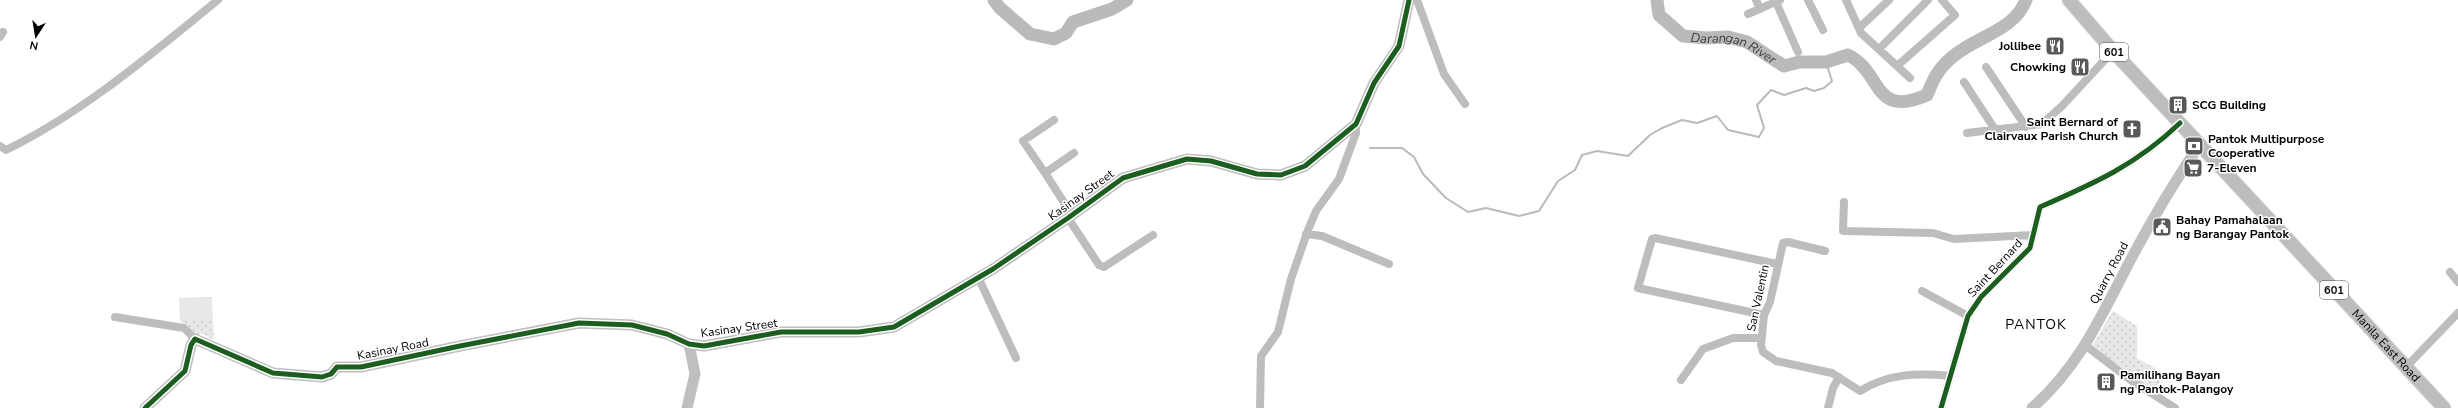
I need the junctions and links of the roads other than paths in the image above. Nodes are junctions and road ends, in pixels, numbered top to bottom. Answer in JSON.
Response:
{"nodes":[{"id":1,"x":218,"y":0,"type":"edge"},
{"id":2,"x":1409,"y":0,"type":"edge"},
{"id":3,"x":1417,"y":0,"type":"edge"},
{"id":4,"x":1756,"y":0,"type":"edge"},
{"id":5,"x":1808,"y":0,"type":"edge"},
{"id":6,"x":1846,"y":0,"type":"edge"},
{"id":7,"x":1889,"y":0,"type":"edge"},
{"id":8,"x":1928,"y":0,"type":"edge"},
{"id":9,"x":1942,"y":0,"type":"edge"},
{"id":10,"x":2069,"y":0,"type":"edge"},
{"id":11,"x":1778,"y":1,"type":"edge"},
{"id":12,"x":1760,"y":10,"type":"junction"},
{"id":13,"x":1748,"y":14,"type":"dead end"},
{"id":14,"x":1859,"y":28,"type":"junction"},
{"id":15,"x":1823,"y":30,"type":"dead end"},
{"id":16,"x":1879,"y":49,"type":"junction"},
{"id":17,"x":2113,"y":51,"type":"junction"},
{"id":18,"x":1798,"y":52,"type":"dead end"},
{"id":19,"x":1897,"y":66,"type":"junction"},
{"id":20,"x":1986,"y":67,"type":"dead end"},
{"id":21,"x":1910,"y":78,"type":"dead end"},
{"id":22,"x":1964,"y":82,"type":"dead end"},
{"id":23,"x":1465,"y":104,"type":"dead end"},
{"id":24,"x":1054,"y":120,"type":"dead end"},
{"id":25,"x":2180,"y":123,"type":"junction"},
{"id":26,"x":1356,"y":124,"type":"junction"},
{"id":27,"x":2026,"y":127,"type":"junction"},
{"id":28,"x":1996,"y":131,"type":"junction"},
{"id":29,"x":1967,"y":133,"type":"dead end"},
{"id":30,"x":2200,"y":144,"type":"junction"},
{"id":31,"x":0,"y":146,"type":"edge"},
{"id":32,"x":1074,"y":153,"type":"dead end"},
{"id":33,"x":1045,"y":173,"type":"junction"},
{"id":34,"x":1844,"y":202,"type":"dead end"},
{"id":35,"x":1070,"y":217,"type":"junction"},
{"id":36,"x":1306,"y":234,"type":"junction"},
{"id":37,"x":1153,"y":235,"type":"dead end"},
{"id":38,"x":2033,"y":235,"type":"junction"},
{"id":39,"x":1825,"y":251,"type":"dead end"},
{"id":40,"x":1389,"y":264,"type":"dead end"},
{"id":41,"x":1777,"y":264,"type":"junction"},
{"id":42,"x":2450,"y":272,"type":"dead end"},
{"id":43,"x":978,"y":277,"type":"junction"},
{"id":44,"x":2458,"y":282,"type":"edge"},
{"id":45,"x":1922,"y":290,"type":"dead end"},
{"id":46,"x":2458,"y":313,"type":"edge"},
{"id":47,"x":1764,"y":315,"type":"junction"},
{"id":48,"x":1968,"y":316,"type":"junction"},
{"id":49,"x":114,"y":317,"type":"dead end"},
{"id":50,"x":1761,"y":338,"type":"junction"},
{"id":51,"x":195,"y":339,"type":"junction"},
{"id":52,"x":690,"y":344,"type":"junction"},
{"id":53,"x":2085,"y":345,"type":"junction"},
{"id":54,"x":1016,"y":358,"type":"dead end"},
{"id":55,"x":2406,"y":367,"type":"junction"},
{"id":56,"x":1950,"y":376,"type":"junction"},
{"id":57,"x":1839,"y":377,"type":"junction"},
{"id":58,"x":1681,"y":380,"type":"dead end"},
{"id":59,"x":145,"y":408,"type":"edge"},
{"id":60,"x":687,"y":408,"type":"edge"},
{"id":61,"x":1260,"y":408,"type":"edge"},
{"id":62,"x":1828,"y":408,"type":"edge"},
{"id":63,"x":1941,"y":408,"type":"edge"},
{"id":64,"x":2032,"y":408,"type":"edge"},
{"id":65,"x":2175,"y":408,"type":"edge"},
{"id":66,"x":2444,"y":408,"type":"edge"}],
"edges":[{"from":1,"to":31,"type":"street"},
{"from":2,"to":26,"type":"street","name":"Kasinay Street"},
{"from":3,"to":23,"type":"street"},
{"from":4,"to":12,"type":"street"},
{"from":5,"to":15,"type":"street"},
{"from":6,"to":14,"type":"street"},
{"from":7,"to":14,"type":"street"},
{"from":8,"to":16,"type":"street"},
{"from":9,"to":19,"type":"street"},
{"from":10,"to":17,"type":"main road","name":"Manila East Road","number":"601"},
{"from":11,"to":12,"type":"street"},
{"from":11,"to":18,"type":"street"},
{"from":12,"to":13,"type":"street"},
{"from":14,"to":16,"type":"street"},
{"from":16,"to":19,"type":"street"},
{"from":17,"to":25,"type":"main road","name":"Manila East Road","number":"601"},
{"from":17,"to":27,"type":"street"},
{"from":19,"to":21,"type":"street"},
{"from":20,"to":27,"type":"street"},
{"from":22,"to":28,"type":"street"},
{"from":24,"to":33,"type":"street"},
{"from":25,"to":30,"type":"main road","name":"Manila East Road","number":"601"},
{"from":25,"to":38,"type":"street","name":"Saint Bernard"},
{"from":26,"to":35,"type":"street","name":"Kasinay Street"},
{"from":26,"to":36,"type":"street"},
{"from":27,"to":28,"type":"street"},
{"from":28,"to":29,"type":"street"},
{"from":30,"to":53,"type":"street","name":"Quarry Road"},
{"from":30,"to":55,"type":"main road","name":"Manila East Road","number":"601"},
{"from":32,"to":33,"type":"street"},
{"from":33,"to":35,"type":"street"},
{"from":34,"to":38,"type":"street"},
{"from":35,"to":37,"type":"street"},
{"from":35,"to":43,"type":"street","name":"Kasinay Street"},
{"from":36,"to":40,"type":"street"},
{"from":36,"to":61,"type":"street"},
{"from":38,"to":48,"type":"street","name":"Saint Bernard"},
{"from":39,"to":41,"type":"street","name":"San Valentin"},
{"from":41,"to":47,"type":"street","name":"San Valentin"},
{"from":41,"to":47,"type":"street"},
{"from":42,"to":44,"type":"street"},
{"from":43,"to":52,"type":"street","name":"Kasinay Street"},
{"from":43,"to":54,"type":"street"},
{"from":45,"to":48,"type":"street"},
{"from":46,"to":55,"type":"street"},
{"from":47,"to":50,"type":"street","name":"San Valentin"},
{"from":48,"to":56,"type":"street","name":"Saint Bernard"},
{"from":49,"to":51,"type":"street"},
{"from":50,"to":57,"type":"street","name":"San Valentin"},
{"from":50,"to":58,"type":"street"},
{"from":51,"to":52,"type":"street","name":"Kasinay Road"},
{"from":51,"to":59,"type":"street"},
{"from":52,"to":60,"type":"street"},
{"from":53,"to":64,"type":"street","name":"Quarry Road"},
{"from":53,"to":65,"type":"street"},
{"from":55,"to":66,"type":"main road","name":"Manila East Road","number":"601"},
{"from":56,"to":57,"type":"street","name":"San Valentin"},
{"from":56,"to":63,"type":"street","name":"Saint Bernard"},
{"from":57,"to":62,"type":"street"}]}
